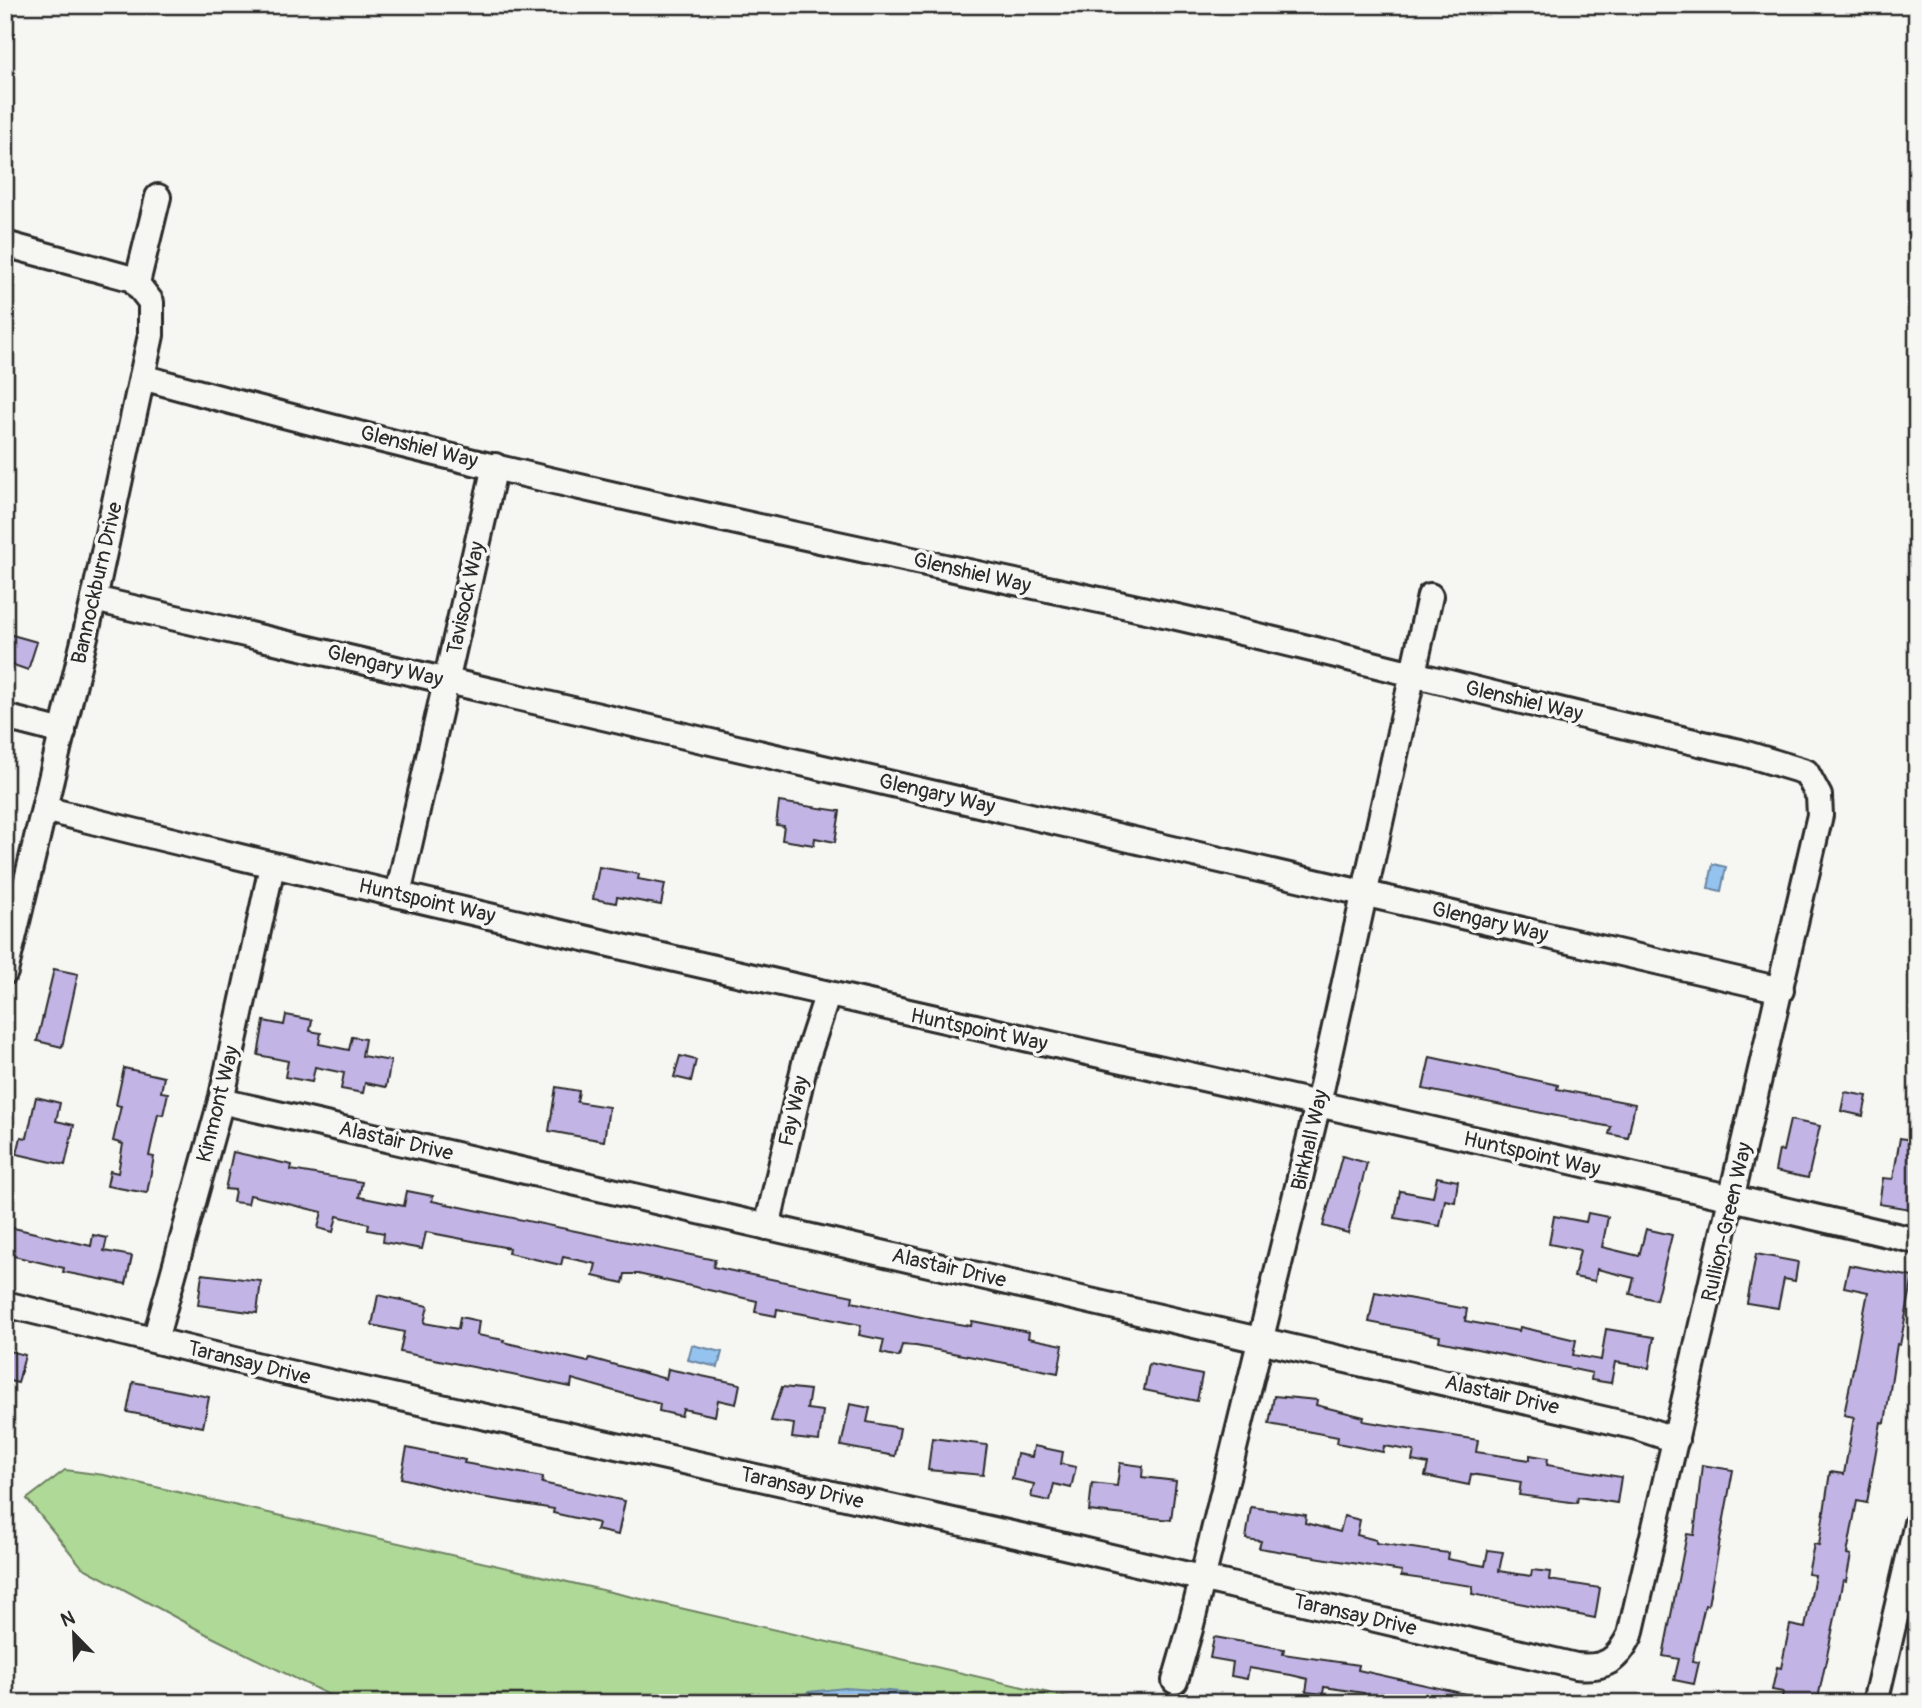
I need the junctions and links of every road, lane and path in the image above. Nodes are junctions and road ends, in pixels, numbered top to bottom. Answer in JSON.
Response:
{"nodes":[{"id":1,"x":158,"y":197,"type":"dead end"},
{"id":2,"x":5,"y":244,"type":"edge"},
{"id":3,"x":137,"y":283,"type":"junction"},
{"id":4,"x":142,"y":377,"type":"junction"},
{"id":5,"x":495,"y":466,"type":"junction"},
{"id":6,"x":1430,"y":596,"type":"dead end"},
{"id":7,"x":94,"y":599,"type":"junction"},
{"id":8,"x":1414,"y":676,"type":"junction"},
{"id":9,"x":448,"y":682,"type":"junction"},
{"id":10,"x":5,"y":718,"type":"edge"},
{"id":11,"x":63,"y":732,"type":"junction"},
{"id":12,"x":1801,"y":769,"type":"joint"},
{"id":13,"x":44,"y":809,"type":"junction"},
{"id":14,"x":272,"y":866,"type":"junction"},
{"id":15,"x":1366,"y":893,"type":"junction"},
{"id":16,"x":398,"y":894,"type":"junction"},
{"id":17,"x":5,"y":972,"type":"edge"},
{"id":18,"x":1780,"y":990,"type":"junction"},
{"id":19,"x":827,"y":996,"type":"junction"},
{"id":20,"x":221,"y":1101,"type":"junction"},
{"id":21,"x":1318,"y":1104,"type":"junction"},
{"id":22,"x":1733,"y":1200,"type":"junction"},
{"id":23,"x":767,"y":1227,"type":"junction"},
{"id":24,"x":1917,"y":1241,"type":"edge"},
{"id":25,"x":5,"y":1304,"type":"edge"},
{"id":26,"x":155,"y":1339,"type":"junction"},
{"id":27,"x":1260,"y":1339,"type":"junction"},
{"id":28,"x":1676,"y":1440,"type":"junction"},
{"id":29,"x":1917,"y":1524,"type":"edge"},
{"id":30,"x":1202,"y":1579,"type":"junction"},
{"id":31,"x":1600,"y":1667,"type":"joint"},
{"id":32,"x":1175,"y":1681,"type":"dead end"},
{"id":33,"x":1875,"y":1703,"type":"edge"}],
"edges":[{"from":1,"to":3,"type":"street"},
{"from":2,"to":3,"type":"street"},
{"from":3,"to":4,"type":"street","name":"Bannockburn Drive"},
{"from":4,"to":5,"type":"street","name":"Glenshiel Way"},
{"from":4,"to":7,"type":"street","name":"Bannockburn Drive"},
{"from":5,"to":8,"type":"street","name":"Glenshiel Way"},
{"from":5,"to":9,"type":"street","name":"Tavisock Way"},
{"from":6,"to":8,"type":"street","name":"Birkhall Way"},
{"from":7,"to":9,"type":"street","name":"Glengary Way"},
{"from":7,"to":11,"type":"street","name":"Bannockburn Drive"},
{"from":8,"to":12,"type":"street","name":"Glenshiel Way"},
{"from":8,"to":15,"type":"street","name":"Birkhall Way"},
{"from":9,"to":15,"type":"street","name":"Glengary Way"},
{"from":9,"to":16,"type":"street","name":"Tavisock Way"},
{"from":10,"to":11,"type":"street"},
{"from":11,"to":13,"type":"street","name":"Bannockburn Drive"},
{"from":12,"to":18,"type":"street","name":"Rullion-Green Way"},
{"from":13,"to":14,"type":"street","name":"Huntspoint Way"},
{"from":13,"to":17,"type":"street","name":"Bannockburn Drive"},
{"from":14,"to":16,"type":"street","name":"Huntspoint Way"},
{"from":14,"to":20,"type":"street","name":"Kinmont Way"},
{"from":15,"to":18,"type":"street","name":"Glengary Way"},
{"from":15,"to":21,"type":"street","name":"Birkhall Way"},
{"from":16,"to":19,"type":"street","name":"Huntspoint Way"},
{"from":18,"to":22,"type":"street","name":"Rullion-Green Way"},
{"from":19,"to":21,"type":"street","name":"Huntspoint Way"},
{"from":19,"to":23,"type":"street","name":"Fay Way"},
{"from":20,"to":23,"type":"street","name":"Alastair Drive"},
{"from":20,"to":26,"type":"street","name":"Kinmont Way"},
{"from":21,"to":22,"type":"street","name":"Huntspoint Way"},
{"from":21,"to":27,"type":"street","name":"Birkhall Way"},
{"from":22,"to":24,"type":"street","name":"Huntspoint Way"},
{"from":22,"to":28,"type":"street","name":"Rullion-Green Way"},
{"from":23,"to":27,"type":"street","name":"Alastair Drive"},
{"from":25,"to":26,"type":"street","name":"Taransay Drive"},
{"from":26,"to":30,"type":"street","name":"Taransay Drive"},
{"from":27,"to":28,"type":"street","name":"Alastair Drive"},
{"from":27,"to":30,"type":"street","name":"Birkhall Way"},
{"from":28,"to":31,"type":"street","name":"Rullion-Green Way"},
{"from":29,"to":33,"type":"street"},
{"from":30,"to":31,"type":"street","name":"Taransay Drive"},
{"from":30,"to":32,"type":"street","name":"Birkhall Way"}]}
